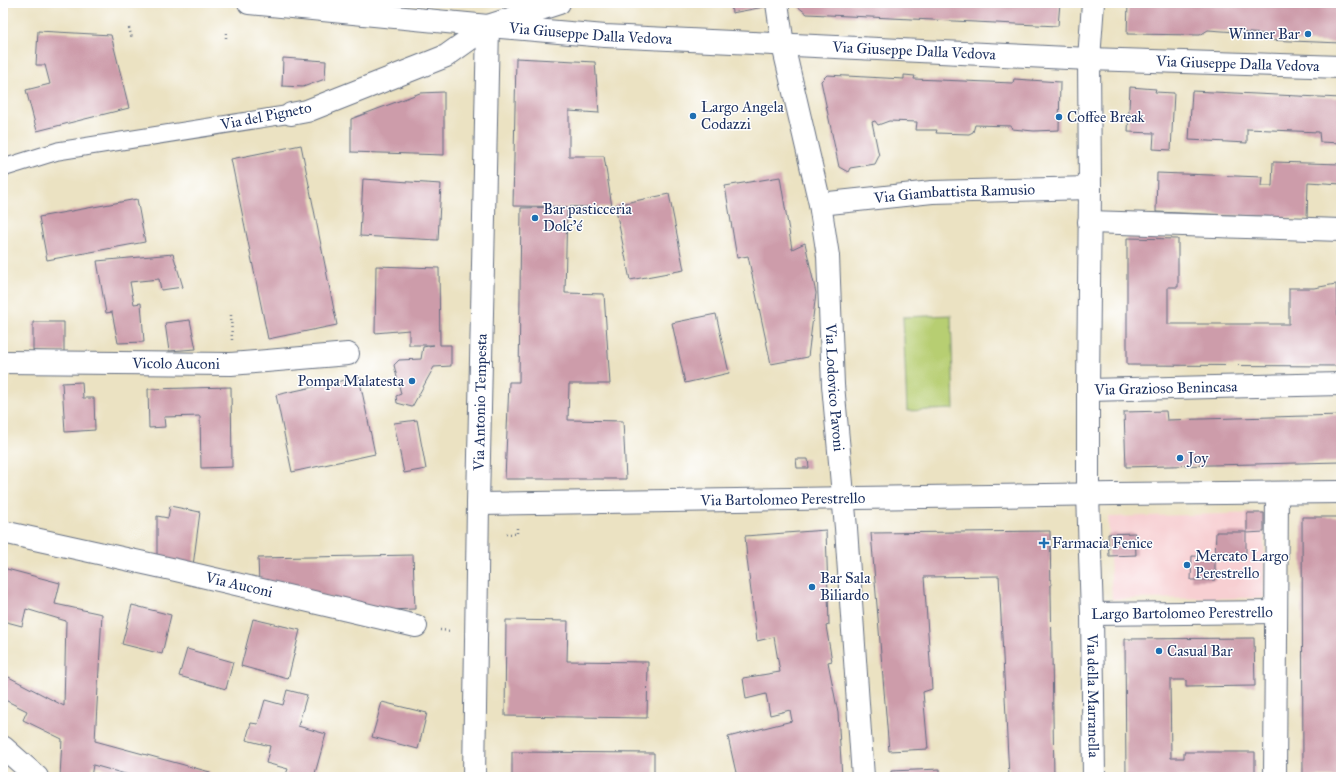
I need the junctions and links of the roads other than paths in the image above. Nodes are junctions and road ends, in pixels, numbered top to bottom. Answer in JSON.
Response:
{"nodes":[{"id":1,"x":249,"y":3,"type":"edge"},
{"id":2,"x":559,"y":3,"type":"edge"},
{"id":3,"x":777,"y":3,"type":"edge"},
{"id":4,"x":1093,"y":3,"type":"edge"},
{"id":5,"x":488,"y":26,"type":"junction"},
{"id":6,"x":783,"y":45,"type":"junction"},
{"id":7,"x":1089,"y":59,"type":"junction"},
{"id":8,"x":1341,"y":67,"type":"edge"},
{"id":9,"x":291,"y":114,"type":"joint"},
{"id":10,"x":3,"y":168,"type":"edge"},
{"id":11,"x":1090,"y":188,"type":"junction"},
{"id":12,"x":820,"y":204,"type":"junction"},
{"id":13,"x":1089,"y":222,"type":"junction"},
{"id":14,"x":1341,"y":230,"type":"edge"},
{"id":15,"x":348,"y":354,"type":"dead end"},
{"id":16,"x":3,"y":362,"type":"edge"},
{"id":17,"x":1341,"y":384,"type":"edge"},
{"id":18,"x":1088,"y":390,"type":"junction"},
{"id":19,"x":1341,"y":492,"type":"edge"},
{"id":20,"x":1277,"y":493,"type":"junction"},
{"id":21,"x":1088,"y":494,"type":"junction"},
{"id":22,"x":844,"y":499,"type":"junction"},
{"id":23,"x":478,"y":504,"type":"junction"},
{"id":24,"x":3,"y":532,"type":"edge"},
{"id":25,"x":1276,"y":612,"type":"junction"},
{"id":26,"x":1092,"y":614,"type":"junction"},
{"id":27,"x":416,"y":626,"type":"road end"},
{"id":28,"x":3,"y":747,"type":"edge"},
{"id":29,"x":37,"y":777,"type":"edge"},
{"id":30,"x":474,"y":777,"type":"edge"},
{"id":31,"x":863,"y":777,"type":"edge"},
{"id":32,"x":1094,"y":777,"type":"edge"},
{"id":33,"x":1275,"y":777,"type":"edge"}],
"edges":[{"from":1,"to":5,"type":"street","name":"Via Giuseppe Dalla Vedova"},
{"from":2,"to":5,"type":"street","name":"Via del Pigneto"},
{"from":3,"to":6,"type":"street","name":"Via Lodovico Pavoni"},
{"from":4,"to":7,"type":"street","name":"Via Grazioso Benincasa"},
{"from":5,"to":6,"type":"street","name":"Via Giuseppe Dalla Vedova"},
{"from":5,"to":9,"type":"street","name":"Via del Pigneto"},
{"from":5,"to":23,"type":"street","name":"Via Antonio Tempesta"},
{"from":6,"to":7,"type":"street","name":"Via Giuseppe Dalla Vedova"},
{"from":6,"to":12,"type":"street","name":"Via Lodovico Pavoni"},
{"from":7,"to":8,"type":"street","name":"Via Giuseppe Dalla Vedova"},
{"from":7,"to":11,"type":"street","name":"Via Grazioso Benincasa"},
{"from":9,"to":10,"type":"street","name":"Via del Pigneto"},
{"from":11,"to":12,"type":"street","name":"Via Giambattista Ramusio"},
{"from":11,"to":13,"type":"street","name":"Via Grazioso Benincasa"},
{"from":12,"to":22,"type":"street","name":"Via Lodovico Pavoni"},
{"from":13,"to":14,"type":"street"},
{"from":13,"to":18,"type":"street","name":"Via Grazioso Benincasa"},
{"from":15,"to":16,"type":"street","name":"Vicolo Auconi"},
{"from":17,"to":18,"type":"street","name":"Via Grazioso Benincasa"},
{"from":18,"to":21,"type":"street"},
{"from":19,"to":20,"type":"street"},
{"from":20,"to":21,"type":"street"},
{"from":20,"to":25,"type":"street","name":"Largo Bartolomeo Perestrello"},
{"from":21,"to":22,"type":"street","name":"Via Bartolomeo Perestrello"},
{"from":21,"to":26,"type":"street","name":"Largo Bartolomeo Perestrello"},
{"from":22,"to":23,"type":"street","name":"Via Bartolomeo Perestrello"},
{"from":22,"to":31,"type":"street","name":"Via Lodovico Pavoni"},
{"from":23,"to":30,"type":"street","name":"Via Antonio Tempesta"},
{"from":24,"to":27,"type":"street","name":"Via Auconi"},
{"from":25,"to":26,"type":"street","name":"Largo Bartolomeo Perestrello"},
{"from":25,"to":33,"type":"street"},
{"from":26,"to":32,"type":"street","name":"Via della Marranella"},
{"from":28,"to":29,"type":"street"}]}
